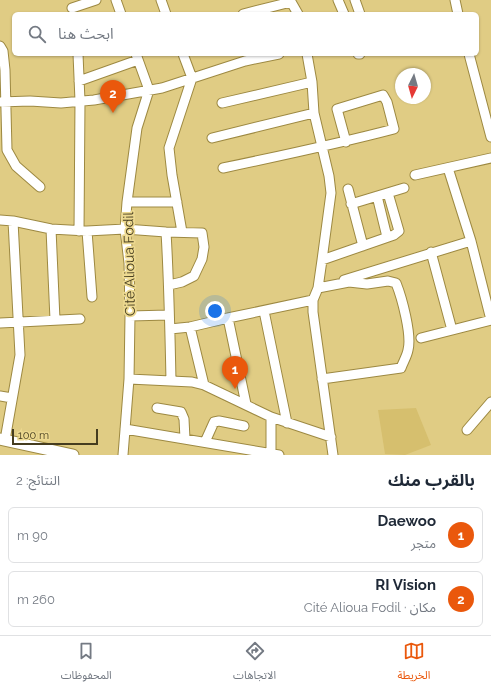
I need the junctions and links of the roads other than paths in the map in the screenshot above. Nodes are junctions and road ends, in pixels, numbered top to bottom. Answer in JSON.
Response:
{"nodes":[{"id":1,"x":96,"y":0,"type":"edge"},
{"id":2,"x":116,"y":0,"type":"edge"},
{"id":3,"x":160,"y":0,"type":"edge"},
{"id":4,"x":338,"y":0,"type":"edge"},
{"id":5,"x":355,"y":0,"type":"edge"},
{"id":6,"x":455,"y":0,"type":"edge"},
{"id":7,"x":291,"y":1,"type":"edge"},
{"id":8,"x":72,"y":7,"type":"edge"},
{"id":9,"x":120,"y":12,"type":"edge"},
{"id":10,"x":165,"y":12,"type":"edge"},
{"id":11,"x":250,"y":12,"type":"edge"},
{"id":12,"x":297,"y":12,"type":"edge"},
{"id":13,"x":341,"y":12,"type":"edge"},
{"id":14,"x":359,"y":12,"type":"edge"},
{"id":15,"x":458,"y":12,"type":"edge"},
{"id":16,"x":0,"y":46,"type":"edge"},
{"id":17,"x":78,"y":56,"type":"edge"},
{"id":18,"x":184,"y":56,"type":"edge"},
{"id":19,"x":269,"y":56,"type":"edge"},
{"id":20,"x":307,"y":56,"type":"edge"},
{"id":21,"x":470,"y":56,"type":"edge"},
{"id":22,"x":137,"y":57,"type":"edge"},
{"id":23,"x":192,"y":78,"type":"junction"},
{"id":24,"x":79,"y":81,"type":"junction"},
{"id":25,"x":312,"y":82,"type":"junction"},
{"id":26,"x":149,"y":90,"type":"junction"},
{"id":27,"x":80,"y":101,"type":"junction"},
{"id":28,"x":3,"y":102,"type":"edge"},
{"id":29,"x":222,"y":102,"type":"dead end"},
{"id":30,"x":314,"y":113,"type":"junction"},
{"id":31,"x":212,"y":138,"type":"dead end"},
{"id":32,"x":491,"y":138,"type":"edge"},
{"id":33,"x":346,"y":142,"type":"junction"},
{"id":34,"x":321,"y":148,"type":"junction"},
{"id":35,"x":491,"y":158,"type":"edge"},
{"id":36,"x":222,"y":168,"type":"dead end"},
{"id":37,"x":448,"y":168,"type":"junction"},
{"id":38,"x":415,"y":175,"type":"dead end"},
{"id":39,"x":40,"y":187,"type":"dead end"},
{"id":40,"x":404,"y":188,"type":"dead end"},
{"id":41,"x":348,"y":189,"type":"dead end"},
{"id":42,"x":388,"y":193,"type":"junction"},
{"id":43,"x":377,"y":196,"type":"junction"},
{"id":44,"x":127,"y":202,"type":"junction"},
{"id":45,"x":177,"y":202,"type":"junction"},
{"id":46,"x":351,"y":204,"type":"junction"},
{"id":47,"x":0,"y":220,"type":"edge"},
{"id":48,"x":13,"y":221,"type":"junction"},
{"id":49,"x":50,"y":229,"type":"junction"},
{"id":50,"x":126,"y":229,"type":"junction"},
{"id":51,"x":83,"y":231,"type":"junction"},
{"id":52,"x":166,"y":232,"type":"junction"},
{"id":53,"x":182,"y":232,"type":"junction"},
{"id":54,"x":387,"y":237,"type":"junction"},
{"id":55,"x":471,"y":241,"type":"junction"},
{"id":56,"x":363,"y":246,"type":"junction"},
{"id":57,"x":431,"y":252,"type":"junction"},
{"id":58,"x":322,"y":260,"type":"junction"},
{"id":59,"x":491,"y":281,"type":"edge"},
{"id":60,"x":482,"y":284,"type":"junction"},
{"id":61,"x":169,"y":285,"type":"junction"},
{"id":62,"x":318,"y":288,"type":"junction"},
{"id":63,"x":92,"y":297,"type":"dead end"},
{"id":64,"x":313,"y":300,"type":"junction"},
{"id":65,"x":264,"y":311,"type":"junction"},
{"id":66,"x":168,"y":315,"type":"junction"},
{"id":67,"x":130,"y":316,"type":"junction"},
{"id":68,"x":228,"y":318,"type":"junction"},
{"id":69,"x":80,"y":319,"type":"dead end"},
{"id":70,"x":55,"y":320,"type":"junction"},
{"id":71,"x":491,"y":320,"type":"edge"},
{"id":72,"x":19,"y":322,"type":"junction"},
{"id":73,"x":0,"y":323,"type":"edge"},
{"id":74,"x":190,"y":327,"type":"junction"},
{"id":75,"x":170,"y":329,"type":"junction"},
{"id":76,"x":452,"y":330,"type":"junction"},
{"id":77,"x":421,"y":338,"type":"dead end"},
{"id":78,"x":129,"y":379,"type":"junction"},
{"id":79,"x":322,"y":379,"type":"junction"},
{"id":80,"x":171,"y":381,"type":"junction"},
{"id":81,"x":204,"y":385,"type":"junction"},
{"id":82,"x":0,"y":396,"type":"edge"},
{"id":83,"x":12,"y":398,"type":"junction"},
{"id":84,"x":491,"y":402,"type":"edge"},
{"id":85,"x":246,"y":404,"type":"junction"},
{"id":86,"x":157,"y":408,"type":"dead end"},
{"id":87,"x":271,"y":417,"type":"junction"},
{"id":88,"x":287,"y":422,"type":"junction"},
{"id":89,"x":244,"y":426,"type":"dead end"},
{"id":90,"x":125,"y":429,"type":"junction"},
{"id":91,"x":467,"y":430,"type":"dead end"},
{"id":92,"x":331,"y":437,"type":"junction"},
{"id":93,"x":185,"y":439,"type":"junction"},
{"id":94,"x":2,"y":440,"type":"edge"},
{"id":95,"x":205,"y":442,"type":"junction"},
{"id":96,"x":67,"y":454,"type":"edge"},
{"id":97,"x":274,"y":454,"type":"edge"},
{"id":98,"x":123,"y":455,"type":"edge"},
{"id":99,"x":332,"y":455,"type":"edge"}],
"edges":[{"from":1,"to":8,"type":"street"},
{"from":2,"to":9,"type":"street"},
{"from":3,"to":10,"type":"street"},
{"from":4,"to":13,"type":"street"},
{"from":5,"to":14,"type":"street"},
{"from":6,"to":15,"type":"street"},
{"from":7,"to":11,"type":"street"},
{"from":7,"to":12,"type":"street"},
{"from":16,"to":28,"type":"street"},
{"from":17,"to":24,"type":"street"},
{"from":18,"to":23,"type":"street"},
{"from":19,"to":23,"type":"street"},
{"from":20,"to":25,"type":"street"},
{"from":21,"to":32,"type":"street"},
{"from":22,"to":24,"type":"street"},
{"from":22,"to":26,"type":"street"},
{"from":23,"to":26,"type":"street"},
{"from":23,"to":45,"type":"street"},
{"from":24,"to":27,"type":"street"},
{"from":25,"to":29,"type":"street"},
{"from":25,"to":30,"type":"street"},
{"from":26,"to":27,"type":"street"},
{"from":26,"to":44,"type":"street","name":"Cité Alioua Fodil"},
{"from":27,"to":28,"type":"street"},
{"from":27,"to":51,"type":"street"},
{"from":28,"to":39,"type":"street"},
{"from":30,"to":31,"type":"street"},
{"from":30,"to":34,"type":"street"},
{"from":33,"to":33,"type":"street"},
{"from":33,"to":34,"type":"street"},
{"from":34,"to":36,"type":"street"},
{"from":34,"to":58,"type":"street"},
{"from":35,"to":37,"type":"street"},
{"from":37,"to":38,"type":"street"},
{"from":37,"to":55,"type":"street"},
{"from":40,"to":42,"type":"street"},
{"from":41,"to":46,"type":"street"},
{"from":42,"to":43,"type":"street"},
{"from":42,"to":54,"type":"street"},
{"from":43,"to":46,"type":"street"},
{"from":43,"to":54,"type":"street"},
{"from":44,"to":45,"type":"street"},
{"from":44,"to":50,"type":"street","name":"Cité Alioua Fodil"},
{"from":45,"to":53,"type":"street"},
{"from":46,"to":56,"type":"street"},
{"from":47,"to":48,"type":"street"},
{"from":48,"to":49,"type":"street"},
{"from":48,"to":72,"type":"street"},
{"from":49,"to":51,"type":"street"},
{"from":49,"to":70,"type":"street"},
{"from":50,"to":51,"type":"street"},
{"from":50,"to":52,"type":"street"},
{"from":50,"to":67,"type":"street","name":"Cité Alioua Fodil"},
{"from":51,"to":63,"type":"street"},
{"from":52,"to":53,"type":"street"},
{"from":52,"to":61,"type":"street"},
{"from":53,"to":61,"type":"street"},
{"from":54,"to":56,"type":"street"},
{"from":55,"to":57,"type":"street"},
{"from":55,"to":60,"type":"street"},
{"from":56,"to":58,"type":"street"},
{"from":57,"to":62,"type":"street"},
{"from":57,"to":76,"type":"street"},
{"from":58,"to":62,"type":"street"},
{"from":59,"to":60,"type":"street"},
{"from":60,"to":71,"type":"street"},
{"from":61,"to":66,"type":"street"},
{"from":62,"to":64,"type":"street"},
{"from":62,"to":79,"type":"street"},
{"from":64,"to":65,"type":"street"},
{"from":64,"to":79,"type":"street"},
{"from":65,"to":68,"type":"street"},
{"from":65,"to":88,"type":"street"},
{"from":66,"to":67,"type":"street"},
{"from":66,"to":75,"type":"street"},
{"from":67,"to":78,"type":"street","name":"Cité Alioua Fodil"},
{"from":68,"to":74,"type":"street"},
{"from":68,"to":85,"type":"street"},
{"from":69,"to":70,"type":"street"},
{"from":70,"to":72,"type":"street"},
{"from":71,"to":76,"type":"street"},
{"from":72,"to":73,"type":"street"},
{"from":72,"to":83,"type":"street"},
{"from":74,"to":75,"type":"street"},
{"from":74,"to":81,"type":"street"},
{"from":75,"to":80,"type":"street"},
{"from":76,"to":77,"type":"street"},
{"from":78,"to":80,"type":"street"},
{"from":78,"to":90,"type":"street","name":"Cité Alioua Fodil"},
{"from":79,"to":92,"type":"street"},
{"from":80,"to":81,"type":"street"},
{"from":81,"to":85,"type":"street"},
{"from":82,"to":83,"type":"street"},
{"from":83,"to":94,"type":"street"},
{"from":84,"to":91,"type":"street"},
{"from":85,"to":87,"type":"street"},
{"from":86,"to":93,"type":"street"},
{"from":87,"to":88,"type":"street"},
{"from":87,"to":97,"type":"street"},
{"from":88,"to":92,"type":"street"},
{"from":89,"to":95,"type":"street"},
{"from":90,"to":93,"type":"street"},
{"from":90,"to":98,"type":"street","name":"Cité Alioua Fodil"},
{"from":92,"to":99,"type":"street"},
{"from":93,"to":95,"type":"street"},
{"from":94,"to":96,"type":"main road"},
{"from":95,"to":97,"type":"street"}]}
